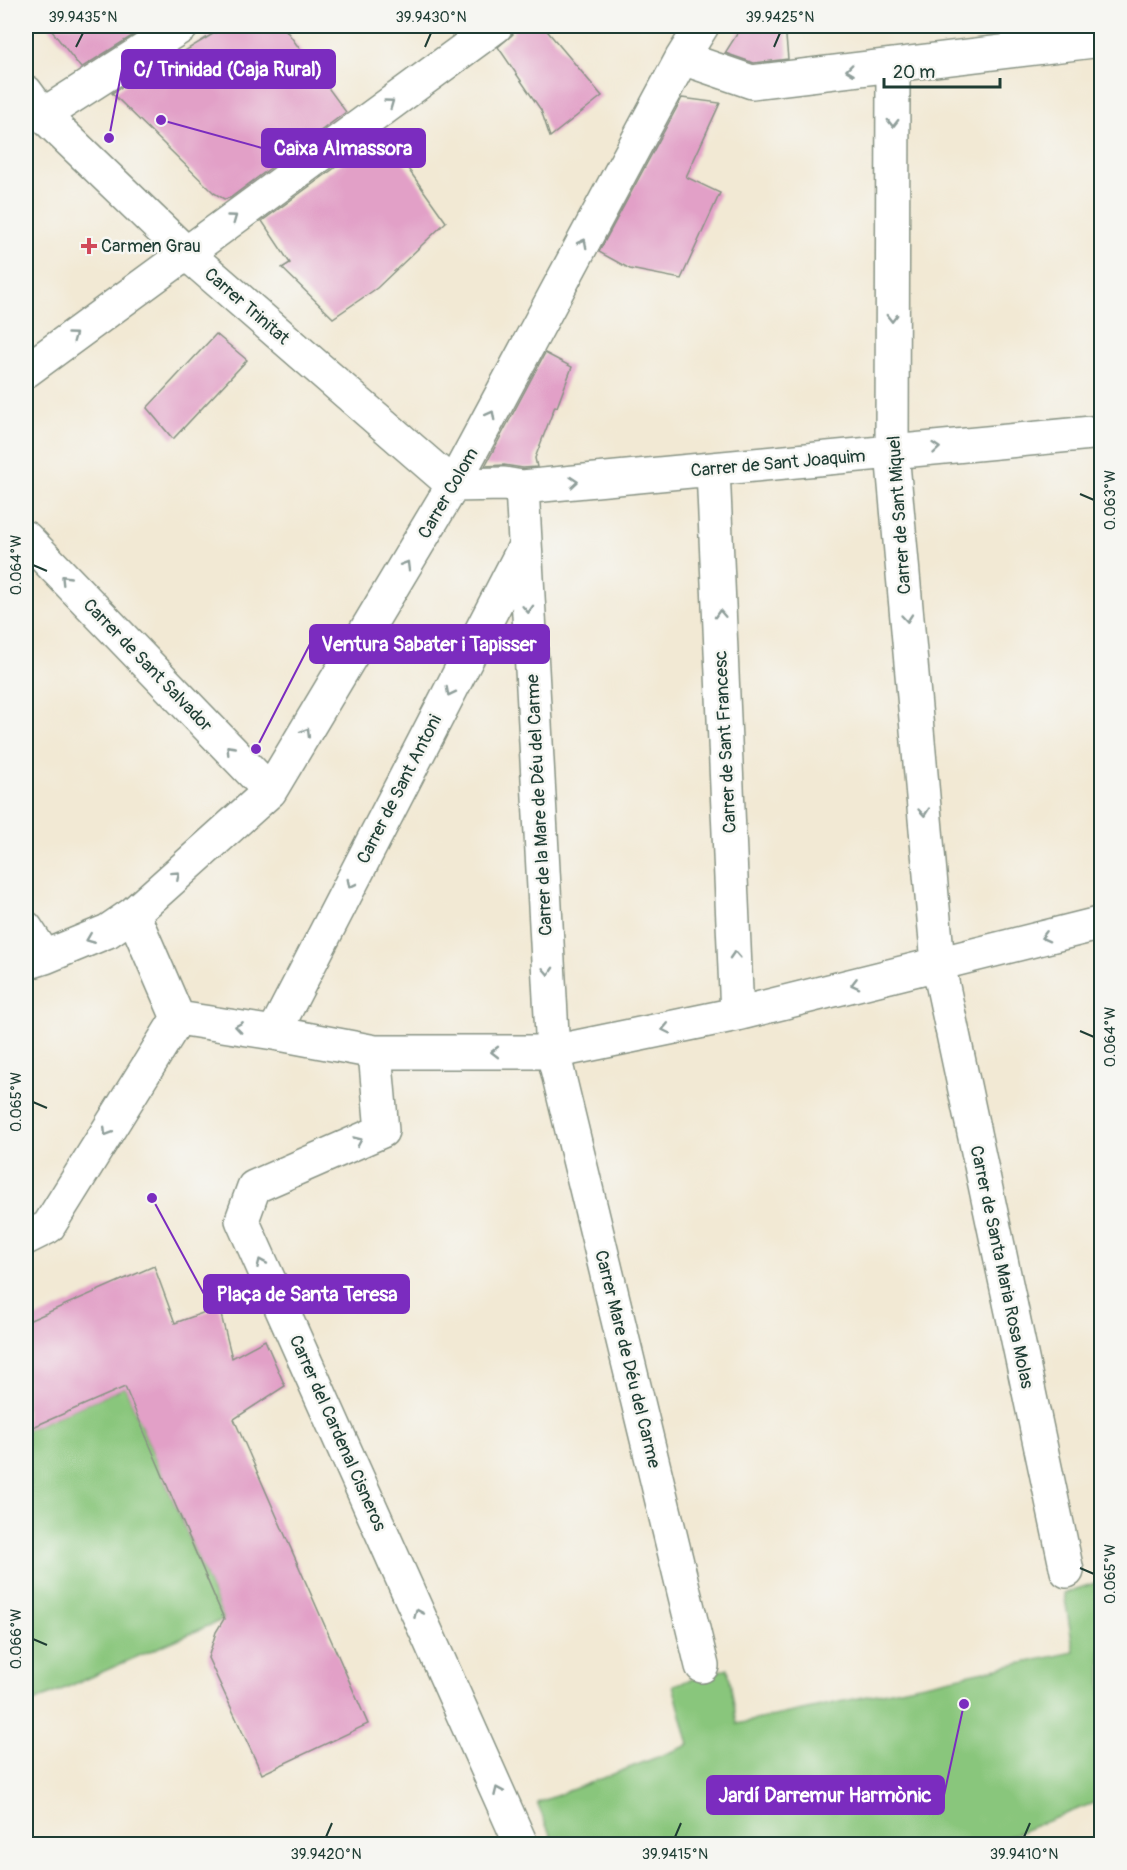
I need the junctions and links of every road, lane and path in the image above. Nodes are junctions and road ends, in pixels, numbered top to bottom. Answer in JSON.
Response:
{"nodes":[{"id":1,"x":182,"y":26,"type":"edge"},
{"id":2,"x":496,"y":26,"type":"edge"},
{"id":3,"x":702,"y":26,"type":"edge"},
{"id":4,"x":1013,"y":38,"type":"edge"},
{"id":5,"x":1101,"y":40,"type":"edge"},
{"id":6,"x":682,"y":58,"type":"junction"},
{"id":7,"x":893,"y":65,"type":"junction"},
{"id":8,"x":34,"y":103,"type":"edge"},
{"id":9,"x":186,"y":253,"type":"junction"},
{"id":10,"x":26,"y":371,"type":"edge"},
{"id":11,"x":1101,"y":432,"type":"edge"},
{"id":12,"x":892,"y":452,"type":"junction"},
{"id":13,"x":713,"y":469,"type":"junction"},
{"id":14,"x":453,"y":485,"type":"junction"},
{"id":15,"x":522,"y":487,"type":"junction"},
{"id":16,"x":26,"y":538,"type":"edge"},
{"id":17,"x":525,"y":546,"type":"junction"},
{"id":18,"x":270,"y":791,"type":"junction"},
{"id":19,"x":133,"y":914,"type":"junction"},
{"id":20,"x":1101,"y":923,"type":"edge"},
{"id":21,"x":26,"y":928,"type":"edge"},
{"id":22,"x":35,"y":960,"type":"edge"},
{"id":23,"x":938,"y":963,"type":"junction"},
{"id":24,"x":737,"y":1014,"type":"junction"},
{"id":25,"x":178,"y":1018,"type":"junction"},
{"id":26,"x":274,"y":1033,"type":"junction"},
{"id":27,"x":375,"y":1052,"type":"junction"},
{"id":28,"x":553,"y":1052,"type":"junction"},
{"id":29,"x":27,"y":1232,"type":"edge"},
{"id":30,"x":1067,"y":1571,"type":"dead end"},
{"id":31,"x":702,"y":1666,"type":"dead end"},
{"id":32,"x":521,"y":1845,"type":"edge"}],
"edges":[{"from":1,"to":8,"type":"street"},
{"from":9,"to":2,"type":"street","one_way":true},
{"from":3,"to":6,"type":"street","name":"Carrer Colom"},
{"from":4,"to":5,"type":"street"},
{"from":4,"to":7,"type":"street"},
{"from":7,"to":6,"type":"street","one_way":true},
{"from":14,"to":6,"type":"street","name":"Carrer Colom","one_way":true},
{"from":7,"to":12,"type":"street","name":"Carrer de Sant Miquel","one_way":true},
{"from":8,"to":9,"type":"street","name":"Carrer Trinitat"},
{"from":10,"to":9,"type":"street","one_way":true},
{"from":9,"to":14,"type":"street","name":"Carrer Trinitat"},
{"from":12,"to":11,"type":"street","name":"Carrer de Sant Joaquim","one_way":true},
{"from":12,"to":13,"type":"street","name":"Carrer de Sant Joaquim"},
{"from":12,"to":23,"type":"street","name":"Carrer de Sant Miquel","one_way":true},
{"from":15,"to":13,"type":"street","name":"Carrer de Sant Joaquim","one_way":true},
{"from":24,"to":13,"type":"street","name":"Carrer de Sant Francesc","one_way":true},
{"from":14,"to":15,"type":"street","name":"Carrer de Sant Joaquim"},
{"from":18,"to":14,"type":"street","name":"Carrer Colom","one_way":true},
{"from":15,"to":17,"type":"street","name":"Carrer de la Mare de Déu del Carme"},
{"from":18,"to":16,"type":"street","name":"Carrer de Sant Salvador","one_way":true},
{"from":17,"to":26,"type":"street","name":"Carrer de Sant Antoni","one_way":true},
{"from":17,"to":28,"type":"street","name":"Carrer de la Mare de Déu del Carme","one_way":true},
{"from":19,"to":18,"type":"street","name":"Carrer Colom","one_way":true},
{"from":19,"to":22,"type":"street","name":"Carrer Colom","one_way":true},
{"from":19,"to":25,"type":"street"},
{"from":20,"to":23,"type":"street","one_way":true},
{"from":21,"to":22,"type":"street"},
{"from":23,"to":24,"type":"street","one_way":true},
{"from":23,"to":30,"type":"street","name":"Carrer de Santa Maria Rosa Molas"},
{"from":24,"to":28,"type":"street","one_way":true},
{"from":26,"to":25,"type":"street","one_way":true},
{"from":25,"to":29,"type":"street","one_way":true},
{"from":26,"to":27,"type":"street"},
{"from":28,"to":27,"type":"street","one_way":true},
{"from":32,"to":27,"type":"street","name":"Carrer del Cardenal Cisneros","one_way":true},
{"from":28,"to":31,"type":"street","name":"Carrer Mare de Déu del Carme"}]}
